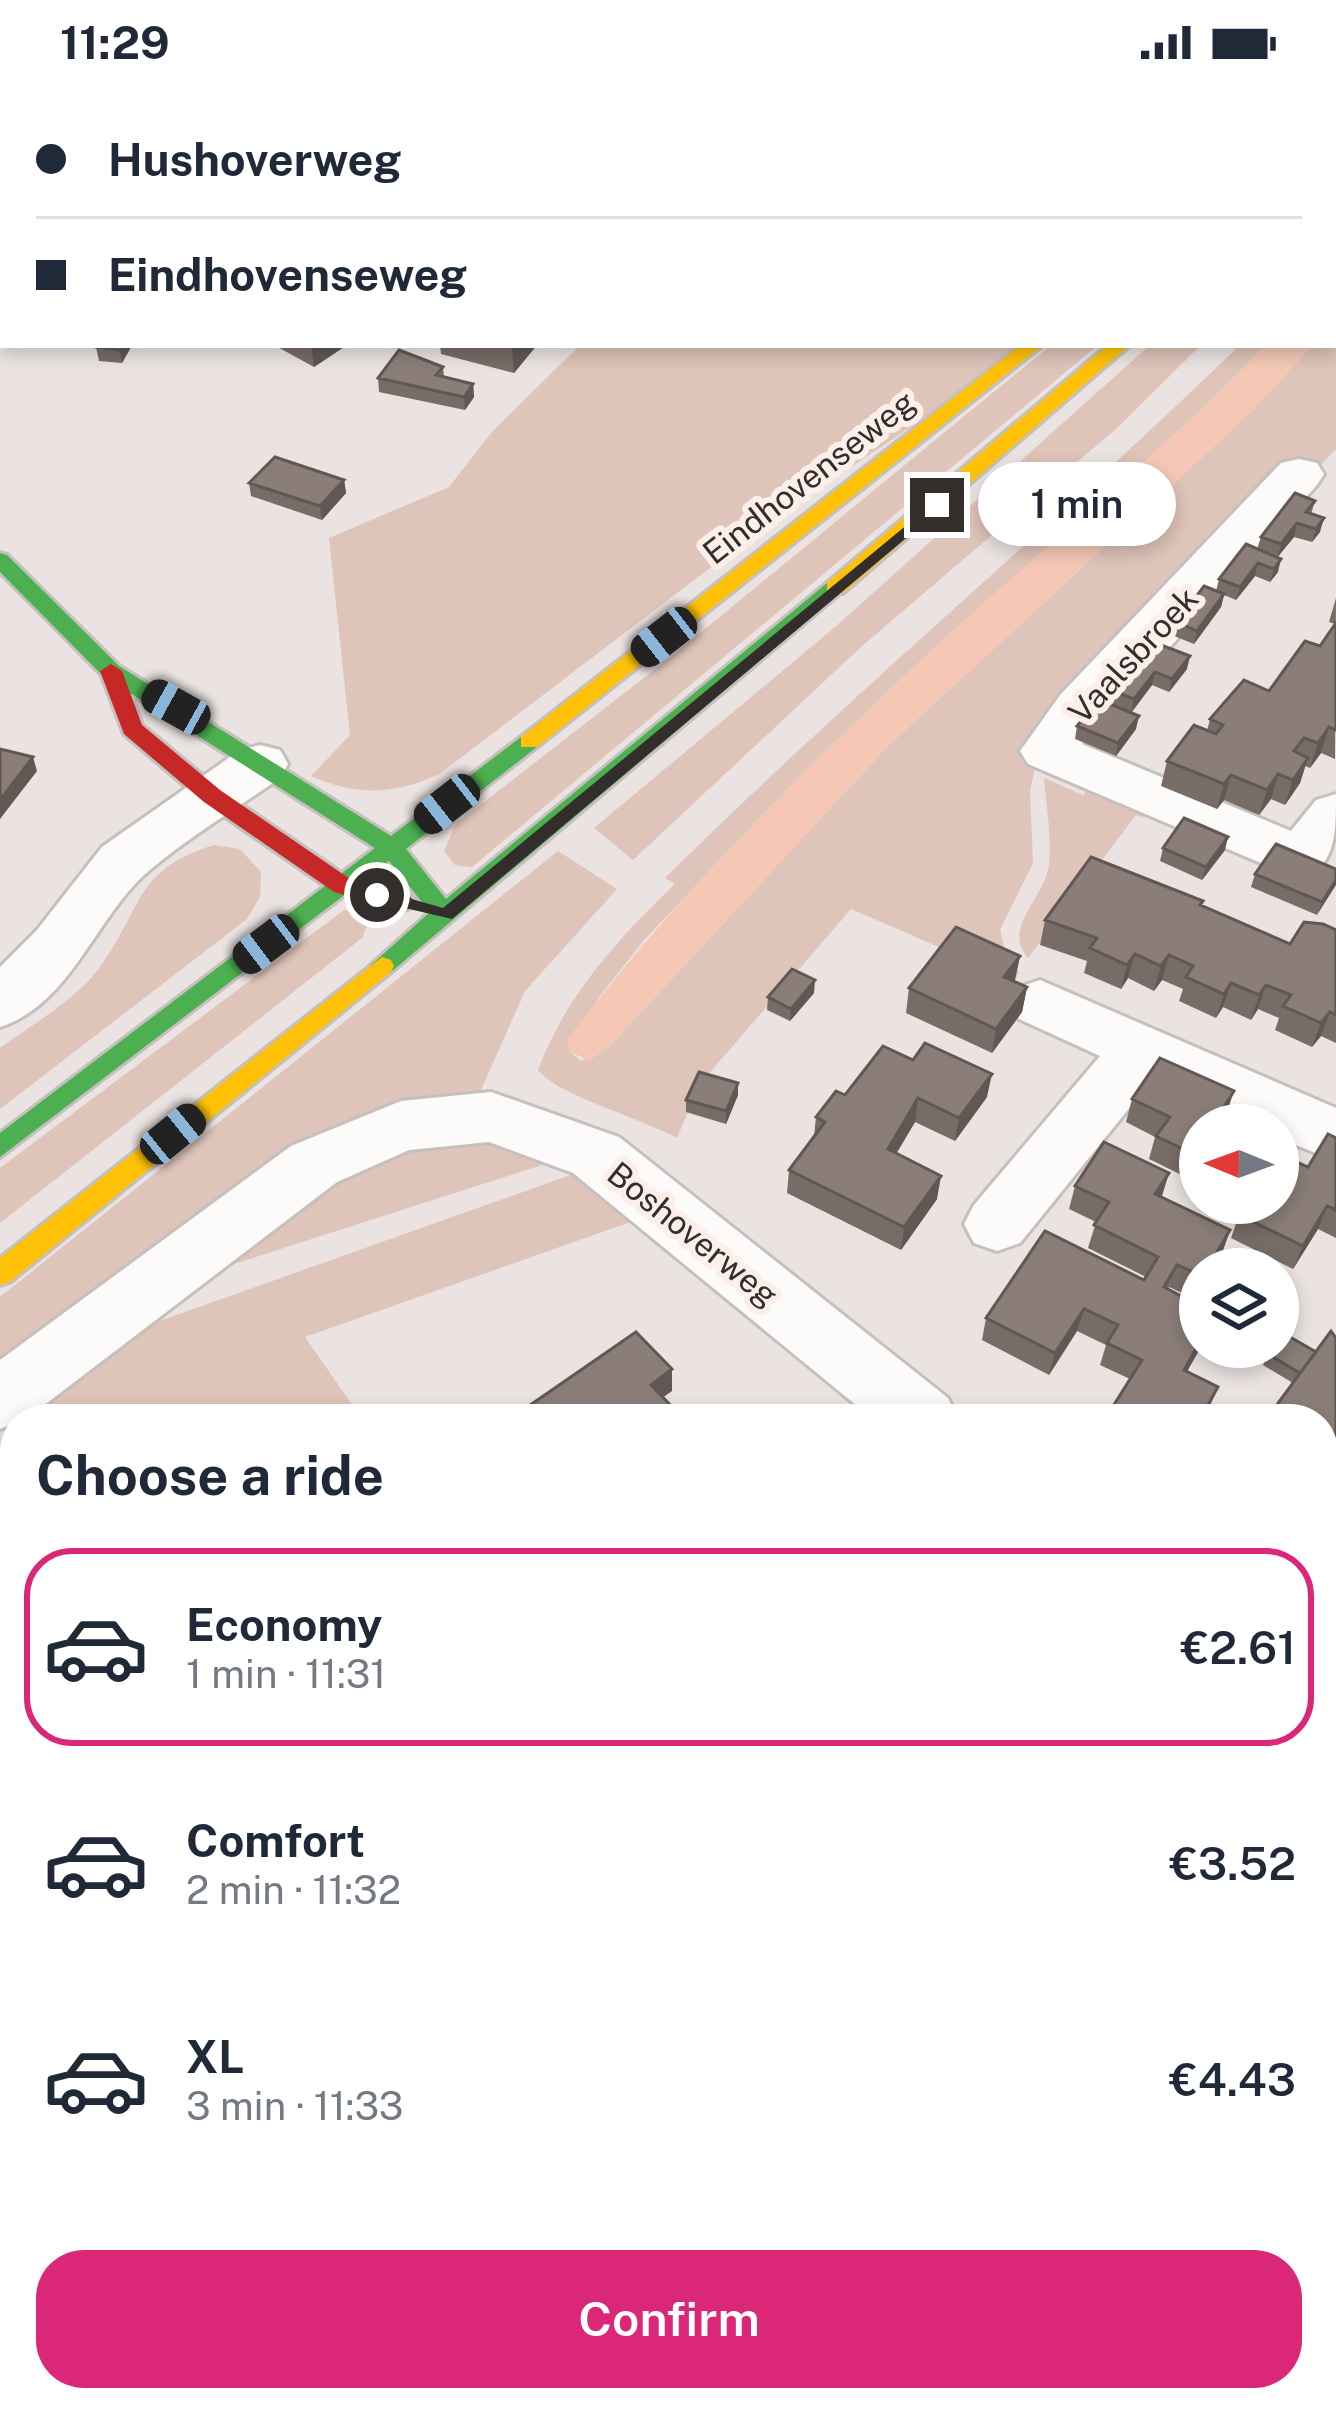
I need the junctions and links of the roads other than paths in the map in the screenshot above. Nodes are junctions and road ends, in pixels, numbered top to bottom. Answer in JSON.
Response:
{"nodes":[{"id":1,"x":1029,"y":348,"type":"edge"},
{"id":2,"x":1116,"y":348,"type":"edge"},
{"id":3,"x":1299,"y":473,"type":"dead end"},
{"id":4,"x":0,"y":560,"type":"edge"},
{"id":5,"x":111,"y":671,"type":"junction"},
{"id":6,"x":260,"y":764,"type":"junction"},
{"id":7,"x":212,"y":796,"type":"junction"},
{"id":8,"x":1336,"y":814,"type":"edge"},
{"id":9,"x":392,"y":847,"type":"junction"},
{"id":10,"x":342,"y":886,"type":"junction"},
{"id":11,"x":446,"y":915,"type":"junction"},
{"id":12,"x":1040,"y":1003,"type":"dead end"},
{"id":13,"x":0,"y":1004,"type":"edge"},
{"id":14,"x":1141,"y":1050,"type":"junction"},
{"id":15,"x":1336,"y":1136,"type":"edge"},
{"id":16,"x":0,"y":1147,"type":"edge"},
{"id":17,"x":997,"y":1224,"type":"dead end"},
{"id":18,"x":0,"y":1274,"type":"edge"},
{"id":19,"x":6,"y":1394,"type":"edge"},
{"id":20,"x":904,"y":1404,"type":"edge"}],
"edges":[{"from":1,"to":9,"type":"main road","name":"Eindhovenseweg"},
{"from":2,"to":11,"type":"main road"},
{"from":3,"to":8,"type":"street","name":"Vaalsbroek"},
{"from":4,"to":5,"type":"main road"},
{"from":5,"to":6,"type":"main road"},
{"from":5,"to":7,"type":"main road"},
{"from":6,"to":7,"type":"street"},
{"from":6,"to":9,"type":"main road"},
{"from":7,"to":10,"type":"main road"},
{"from":7,"to":13,"type":"street"},
{"from":9,"to":10,"type":"main road","name":"Eindhovenseweg"},
{"from":9,"to":11,"type":"main road"},
{"from":10,"to":11,"type":"main road"},
{"from":10,"to":16,"type":"main road","name":"Eindhovenseweg"},
{"from":11,"to":18,"type":"main road"},
{"from":12,"to":14,"type":"street"},
{"from":14,"to":15,"type":"street"},
{"from":14,"to":17,"type":"street"},
{"from":19,"to":20,"type":"street","name":"Boshoverweg"}]}
